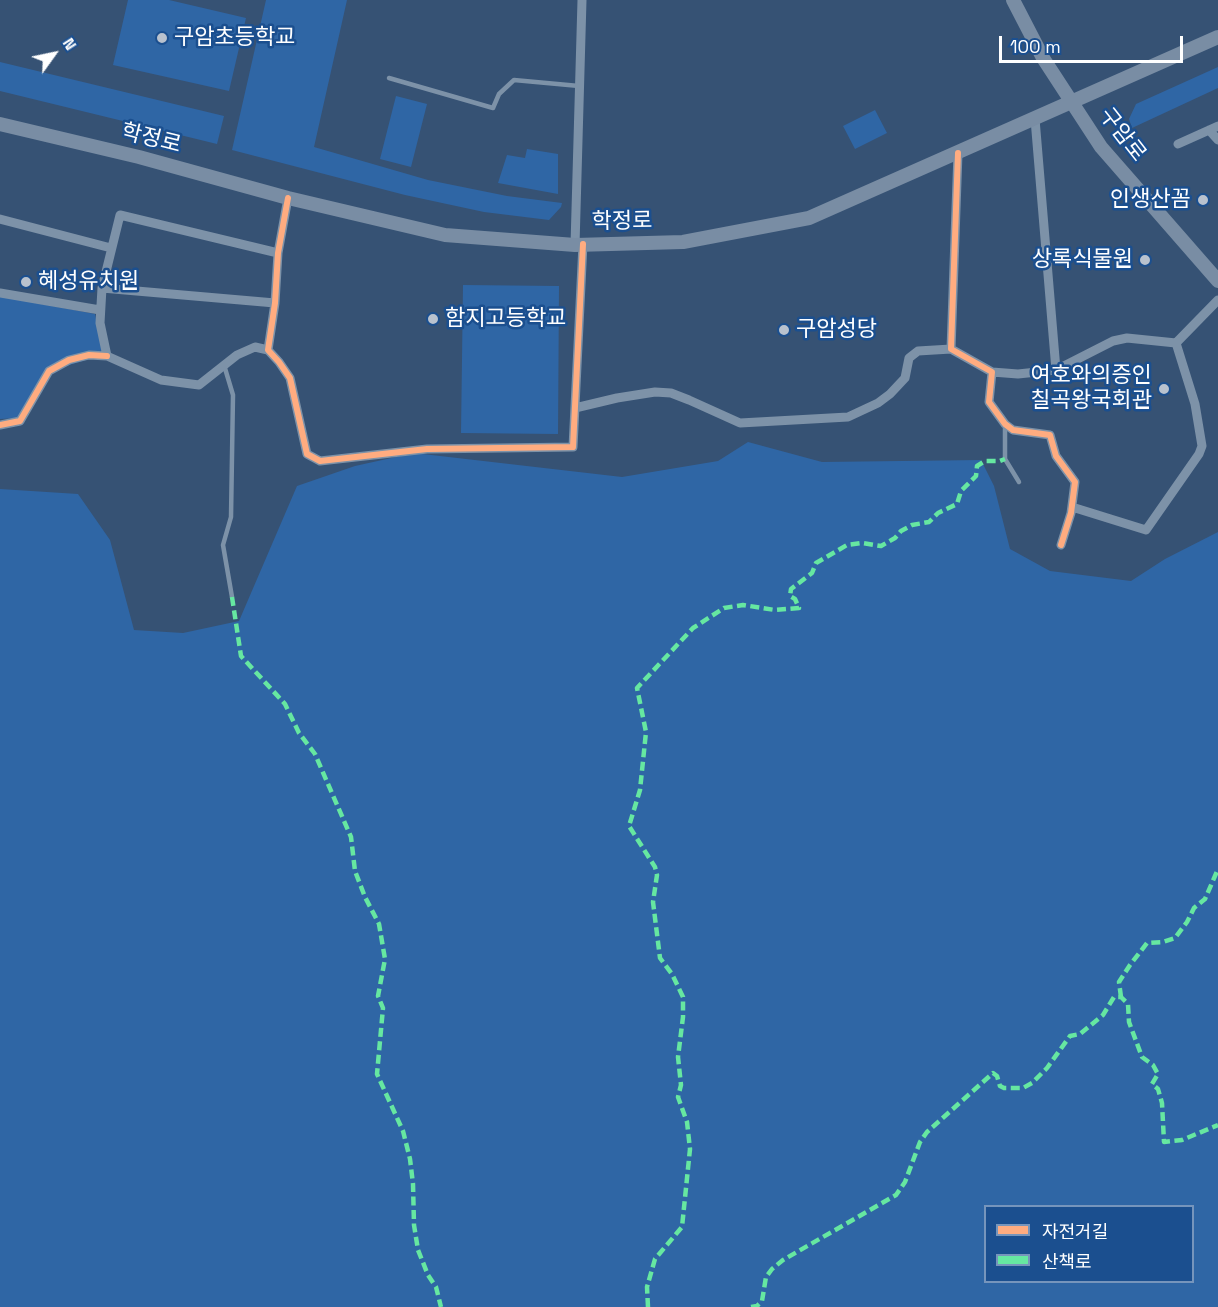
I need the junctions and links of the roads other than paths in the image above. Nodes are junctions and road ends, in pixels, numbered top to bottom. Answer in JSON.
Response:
{"nodes":[{"id":1,"x":582,"y":0,"type":"edge"},
{"id":2,"x":1013,"y":0,"type":"edge"},
{"id":3,"x":1218,"y":37,"type":"edge"},
{"id":4,"x":389,"y":78,"type":"dead end"},
{"id":5,"x":579,"y":86,"type":"junction"},
{"id":6,"x":1072,"y":103,"type":"junction"},
{"id":7,"x":1035,"y":119,"type":"junction"},
{"id":8,"x":0,"y":124,"type":"edge"},
{"id":9,"x":1214,"y":128,"type":"edge"},
{"id":10,"x":1218,"y":140,"type":"edge"},
{"id":11,"x":1178,"y":144,"type":"dead end"},
{"id":12,"x":958,"y":153,"type":"junction"},
{"id":13,"x":288,"y":198,"type":"junction"},
{"id":14,"x":0,"y":219,"type":"edge"},
{"id":15,"x":579,"y":244,"type":"junction"},
{"id":16,"x":111,"y":248,"type":"junction"},
{"id":17,"x":278,"y":253,"type":"junction"},
{"id":18,"x":1218,"y":281,"type":"edge"},
{"id":19,"x":102,"y":288,"type":"junction"},
{"id":20,"x":0,"y":293,"type":"edge"},
{"id":21,"x":1218,"y":300,"type":"edge"},
{"id":22,"x":275,"y":303,"type":"junction"},
{"id":23,"x":100,"y":310,"type":"junction"},
{"id":24,"x":1176,"y":343,"type":"junction"},
{"id":25,"x":951,"y":349,"type":"junction"},
{"id":26,"x":268,"y":350,"type":"junction"},
{"id":27,"x":108,"y":356,"type":"junction"},
{"id":28,"x":225,"y":365,"type":"junction"},
{"id":29,"x":1056,"y":370,"type":"junction"},
{"id":30,"x":992,"y":372,"type":"junction"},
{"id":31,"x":574,"y":408,"type":"junction"},
{"id":32,"x":1005,"y":424,"type":"junction"},
{"id":33,"x":0,"y":425,"type":"edge"},
{"id":34,"x":1019,"y":482,"type":"dead end"},
{"id":35,"x":1072,"y":507,"type":"junction"},
{"id":36,"x":1061,"y":544,"type":"dead end"},
{"id":37,"x":232,"y":597,"type":"dead end"}],
"edges":[{"from":1,"to":5,"type":"street"},
{"from":2,"to":6,"type":"main road","name":"구암로"},
{"from":3,"to":6,"type":"main road","name":"학정로"},
{"from":4,"to":5,"type":"lane"},
{"from":5,"to":15,"type":"street"},
{"from":6,"to":7,"type":"main road","name":"학정로"},
{"from":6,"to":18,"type":"main road","name":"구암로"},
{"from":7,"to":12,"type":"main road","name":"학정로"},
{"from":7,"to":29,"type":"street"},
{"from":8,"to":13,"type":"main road","name":"학정로"},
{"from":9,"to":10,"type":"street"},
{"from":9,"to":11,"type":"street"},
{"from":12,"to":15,"type":"main road","name":"학정로"},
{"from":12,"to":25,"type":"street"},
{"from":13,"to":15,"type":"main road","name":"학정로"},
{"from":13,"to":17,"type":"street"},
{"from":14,"to":16,"type":"street"},
{"from":15,"to":31,"type":"street"},
{"from":16,"to":17,"type":"street"},
{"from":16,"to":19,"type":"street"},
{"from":17,"to":22,"type":"street"},
{"from":19,"to":22,"type":"street"},
{"from":19,"to":23,"type":"street"},
{"from":20,"to":23,"type":"street"},
{"from":21,"to":24,"type":"street"},
{"from":22,"to":26,"type":"street"},
{"from":23,"to":27,"type":"street"},
{"from":24,"to":29,"type":"street"},
{"from":24,"to":35,"type":"street"},
{"from":25,"to":30,"type":"street"},
{"from":25,"to":31,"type":"street"},
{"from":26,"to":28,"type":"street"},
{"from":26,"to":31,"type":"street"},
{"from":27,"to":28,"type":"street"},
{"from":27,"to":33,"type":"street"},
{"from":28,"to":37,"type":"lane"},
{"from":29,"to":30,"type":"street"},
{"from":30,"to":32,"type":"street"},
{"from":32,"to":34,"type":"lane"},
{"from":32,"to":35,"type":"street"},
{"from":35,"to":36,"type":"street"}]}
